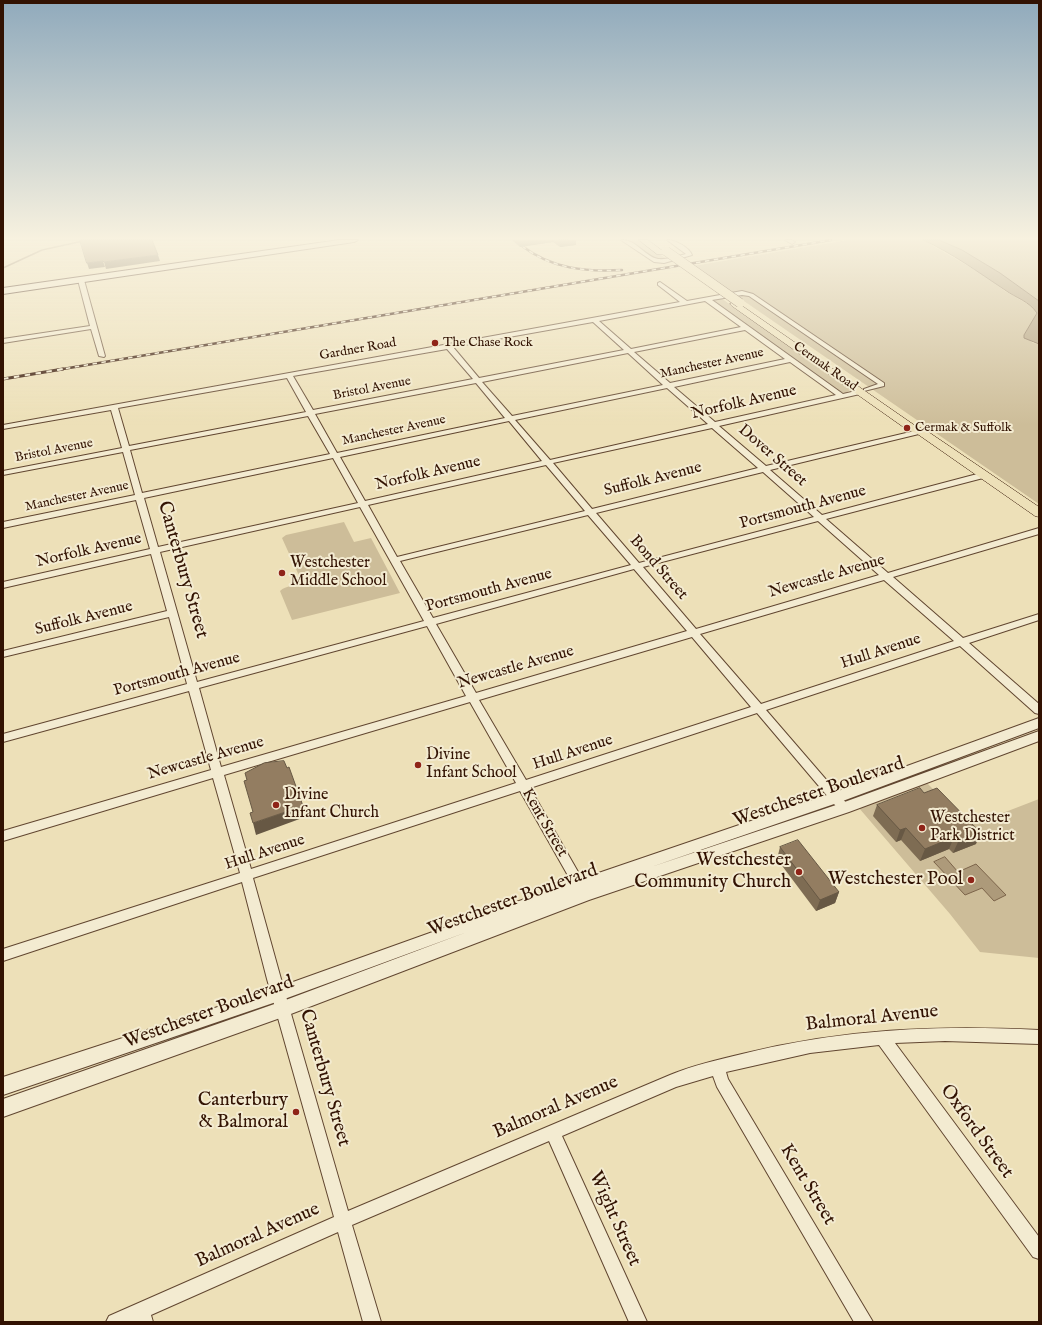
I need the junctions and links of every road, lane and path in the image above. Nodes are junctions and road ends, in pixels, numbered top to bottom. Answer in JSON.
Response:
{"nodes":[{"id":1,"x":87,"y":302,"type":"edge"},
{"id":2,"x":691,"y":302,"type":"edge"},
{"id":3,"x":710,"y":302,"type":"edge"},
{"id":4,"x":735,"y":302,"type":"edge"},
{"id":5,"x":762,"y":302,"type":"edge"},
{"id":6,"x":685,"y":303,"type":"joint"},
{"id":7,"x":594,"y":320,"type":"junction"},
{"id":8,"x":94,"y":327,"type":"junction"},
{"id":9,"x":746,"y":328,"type":"junction"},
{"id":10,"x":3,"y":341,"type":"edge"},
{"id":11,"x":448,"y":346,"type":"junction"},
{"id":12,"x":629,"y":351,"type":"junction"},
{"id":13,"x":102,"y":356,"type":"dead end"},
{"id":14,"x":791,"y":360,"type":"junction"},
{"id":15,"x":289,"y":375,"type":"junction"},
{"id":16,"x":478,"y":381,"type":"junction"},
{"id":17,"x":669,"y":386,"type":"junction"},
{"id":18,"x":863,"y":391,"type":"junction"},
{"id":19,"x":841,"y":396,"type":"junction"},
{"id":20,"x":114,"y":407,"type":"junction"},
{"id":21,"x":311,"y":414,"type":"junction"},
{"id":22,"x":511,"y":419,"type":"junction"},
{"id":23,"x":714,"y":425,"type":"junction"},
{"id":24,"x":3,"y":427,"type":"edge"},
{"id":25,"x":920,"y":431,"type":"junction"},
{"id":26,"x":126,"y":449,"type":"junction"},
{"id":27,"x":335,"y":455,"type":"junction"},
{"id":28,"x":548,"y":462,"type":"junction"},
{"id":29,"x":764,"y":469,"type":"junction"},
{"id":30,"x":3,"y":473,"type":"edge"},
{"id":31,"x":984,"y":475,"type":"junction"},
{"id":32,"x":139,"y":496,"type":"junction"},
{"id":33,"x":362,"y":504,"type":"junction"},
{"id":34,"x":590,"y":511,"type":"junction"},
{"id":35,"x":1039,"y":513,"type":"edge"},
{"id":36,"x":821,"y":519,"type":"junction"},
{"id":37,"x":3,"y":525,"type":"edge"},
{"id":38,"x":1039,"y":531,"type":"edge"},
{"id":39,"x":155,"y":551,"type":"junction"},
{"id":40,"x":394,"y":560,"type":"junction"},
{"id":41,"x":637,"y":566,"type":"junction"},
{"id":42,"x":886,"y":576,"type":"junction"},
{"id":43,"x":3,"y":585,"type":"edge"},
{"id":44,"x":172,"y":613,"type":"junction"},
{"id":45,"x":1039,"y":617,"type":"edge"},
{"id":46,"x":430,"y":623,"type":"junction"},
{"id":47,"x":694,"y":633,"type":"junction"},
{"id":48,"x":962,"y":643,"type":"junction"},
{"id":49,"x":3,"y":654,"type":"edge"},
{"id":50,"x":193,"y":686,"type":"junction"},
{"id":51,"x":472,"y":698,"type":"junction"},
{"id":52,"x":759,"y":709,"type":"junction"},
{"id":53,"x":1039,"y":710,"type":"edge"},
{"id":54,"x":1039,"y":723,"type":"edge"},
{"id":55,"x":1039,"y":736,"type":"edge"},
{"id":56,"x":3,"y":738,"type":"edge"},
{"id":57,"x":217,"y":773,"type":"junction"},
{"id":58,"x":523,"y":786,"type":"junction"},
{"id":59,"x":839,"y":803,"type":"junction"},
{"id":60,"x":3,"y":836,"type":"edge"},
{"id":61,"x":247,"y":876,"type":"junction"},
{"id":62,"x":582,"y":890,"type":"junction"},
{"id":63,"x":3,"y":955,"type":"edge"},
{"id":64,"x":280,"y":1002,"type":"junction"},
{"id":65,"x":882,"y":1036,"type":"junction"},
{"id":66,"x":1039,"y":1037,"type":"edge"},
{"id":67,"x":717,"y":1066,"type":"junction"},
{"id":68,"x":3,"y":1086,"type":"edge"},
{"id":69,"x":3,"y":1108,"type":"edge"},
{"id":70,"x":553,"y":1133,"type":"junction"},
{"id":71,"x":344,"y":1221,"type":"junction"},
{"id":72,"x":1039,"y":1251,"type":"edge"},
{"id":73,"x":143,"y":1316,"type":"edge"},
{"id":74,"x":115,"y":1322,"type":"edge"},
{"id":75,"x":372,"y":1322,"type":"edge"},
{"id":76,"x":638,"y":1322,"type":"edge"},
{"id":77,"x":864,"y":1322,"type":"edge"}],
"edges":[{"from":1,"to":8,"type":"street"},
{"from":2,"to":6,"type":"street","name":"Gardner Road"},
{"from":3,"to":9,"type":"street","name":"Cermak Road"},
{"from":4,"to":18,"type":"main road","name":"Cermak Road"},
{"from":5,"to":18,"type":"street","name":"Cermak Road"},
{"from":6,"to":7,"type":"street","name":"Gardner Road"},
{"from":7,"to":11,"type":"street","name":"Gardner Road"},
{"from":7,"to":12,"type":"street","name":"Dover Street"},
{"from":8,"to":10,"type":"street"},
{"from":8,"to":13,"type":"street"},
{"from":9,"to":12,"type":"street","name":"Bristol Avenue"},
{"from":9,"to":14,"type":"street","name":"Cermak Road"},
{"from":11,"to":15,"type":"street","name":"Gardner Road"},
{"from":11,"to":16,"type":"street","name":"Bond Street"},
{"from":12,"to":16,"type":"street","name":"Bristol Avenue"},
{"from":12,"to":17,"type":"street","name":"Dover Street"},
{"from":14,"to":17,"type":"street","name":"Manchester Avenue"},
{"from":14,"to":19,"type":"street","name":"Cermak Road"},
{"from":15,"to":20,"type":"street","name":"Gardner Road"},
{"from":15,"to":21,"type":"street","name":"Kent Street"},
{"from":16,"to":21,"type":"street","name":"Bristol Avenue"},
{"from":16,"to":22,"type":"street","name":"Bond Street"},
{"from":17,"to":22,"type":"street","name":"Manchester Avenue"},
{"from":17,"to":23,"type":"street","name":"Dover Street"},
{"from":18,"to":19,"type":"street","name":"Norfolk Avenue"},
{"from":18,"to":25,"type":"main road","name":"Cermak Road"},
{"from":19,"to":23,"type":"street","name":"Norfolk Avenue"},
{"from":20,"to":24,"type":"street","name":"Gardner Road"},
{"from":20,"to":26,"type":"street","name":"Canterbury Street"},
{"from":21,"to":26,"type":"street","name":"Bristol Avenue"},
{"from":21,"to":27,"type":"street","name":"Kent Street"},
{"from":22,"to":27,"type":"street","name":"Manchester Avenue"},
{"from":22,"to":28,"type":"street","name":"Bond Street"},
{"from":23,"to":28,"type":"street","name":"Norfolk Avenue"},
{"from":23,"to":29,"type":"street","name":"Dover Street"},
{"from":25,"to":29,"type":"street","name":"Suffolk Avenue"},
{"from":25,"to":31,"type":"main road","name":"Cermak Road"},
{"from":26,"to":30,"type":"street","name":"Bristol Avenue"},
{"from":26,"to":32,"type":"street","name":"Canterbury Street"},
{"from":27,"to":32,"type":"street","name":"Manchester Avenue"},
{"from":27,"to":33,"type":"street","name":"Kent Street"},
{"from":28,"to":33,"type":"street","name":"Norfolk Avenue"},
{"from":28,"to":34,"type":"street","name":"Bond Street"},
{"from":29,"to":34,"type":"street","name":"Suffolk Avenue"},
{"from":29,"to":36,"type":"street","name":"Dover Street"},
{"from":31,"to":35,"type":"main road","name":"Cermak Road"},
{"from":31,"to":36,"type":"street","name":"Portsmouth Avenue"},
{"from":32,"to":37,"type":"street","name":"Manchester Avenue"},
{"from":32,"to":39,"type":"street","name":"Canterbury Street"},
{"from":33,"to":39,"type":"street","name":"Norfolk Avenue"},
{"from":33,"to":40,"type":"street","name":"Kent Street"},
{"from":34,"to":40,"type":"street","name":"Suffolk Avenue"},
{"from":34,"to":41,"type":"street","name":"Bond Street"},
{"from":36,"to":41,"type":"street","name":"Portsmouth Avenue"},
{"from":36,"to":42,"type":"street","name":"Dover Street"},
{"from":38,"to":42,"type":"street","name":"Newcastle Avenue"},
{"from":39,"to":43,"type":"street","name":"Norfolk Avenue"},
{"from":39,"to":44,"type":"street","name":"Canterbury Street"},
{"from":40,"to":46,"type":"street","name":"Kent Street"},
{"from":41,"to":46,"type":"street","name":"Portsmouth Avenue"},
{"from":41,"to":47,"type":"street","name":"Bond Street"},
{"from":42,"to":47,"type":"street","name":"Newcastle Avenue"},
{"from":42,"to":48,"type":"street","name":"Dover Street"},
{"from":44,"to":49,"type":"street","name":"Suffolk Avenue"},
{"from":44,"to":50,"type":"street","name":"Canterbury Street"},
{"from":45,"to":48,"type":"street","name":"Hull Avenue"},
{"from":46,"to":50,"type":"street","name":"Portsmouth Avenue"},
{"from":46,"to":51,"type":"street","name":"Kent Street"},
{"from":47,"to":51,"type":"street","name":"Newcastle Avenue"},
{"from":47,"to":52,"type":"street","name":"Bond Street"},
{"from":48,"to":52,"type":"street","name":"Hull Avenue"},
{"from":48,"to":53,"type":"street","name":"Dover Street"},
{"from":50,"to":56,"type":"street","name":"Portsmouth Avenue"},
{"from":50,"to":57,"type":"street","name":"Canterbury Street"},
{"from":51,"to":57,"type":"street","name":"Newcastle Avenue"},
{"from":51,"to":58,"type":"street","name":"Kent Street"},
{"from":52,"to":58,"type":"street","name":"Hull Avenue"},
{"from":52,"to":59,"type":"street","name":"Bond Street"},
{"from":54,"to":59,"type":"street","name":"Westchester Boulevard"},
{"from":55,"to":59,"type":"street","name":"Westchester Boulevard"},
{"from":57,"to":60,"type":"street","name":"Newcastle Avenue"},
{"from":57,"to":61,"type":"street","name":"Canterbury Street"},
{"from":58,"to":61,"type":"street","name":"Hull Avenue"},
{"from":58,"to":62,"type":"street","name":"Kent Street"},
{"from":59,"to":62,"type":"street","name":"Westchester Boulevard"},
{"from":61,"to":63,"type":"street","name":"Hull Avenue"},
{"from":61,"to":64,"type":"street","name":"Canterbury Street"},
{"from":62,"to":64,"type":"street","name":"Westchester Boulevard"},
{"from":64,"to":68,"type":"street","name":"Westchester Boulevard"},
{"from":64,"to":69,"type":"street","name":"Westchester Boulevard"},
{"from":64,"to":71,"type":"street","name":"Canterbury Street"},
{"from":65,"to":66,"type":"street","name":"Balmoral Avenue"},
{"from":65,"to":67,"type":"street","name":"Balmoral Avenue"},
{"from":65,"to":72,"type":"street","name":"Oxford Street"},
{"from":67,"to":70,"type":"street","name":"Balmoral Avenue"},
{"from":67,"to":77,"type":"street","name":"Kent Street"},
{"from":70,"to":71,"type":"street","name":"Balmoral Avenue"},
{"from":70,"to":76,"type":"street","name":"Wight Street"},
{"from":71,"to":73,"type":"street","name":"Balmoral Avenue"},
{"from":71,"to":75,"type":"street","name":"Canterbury Street"},
{"from":73,"to":74,"type":"street","name":"Balmoral Avenue"}]}
